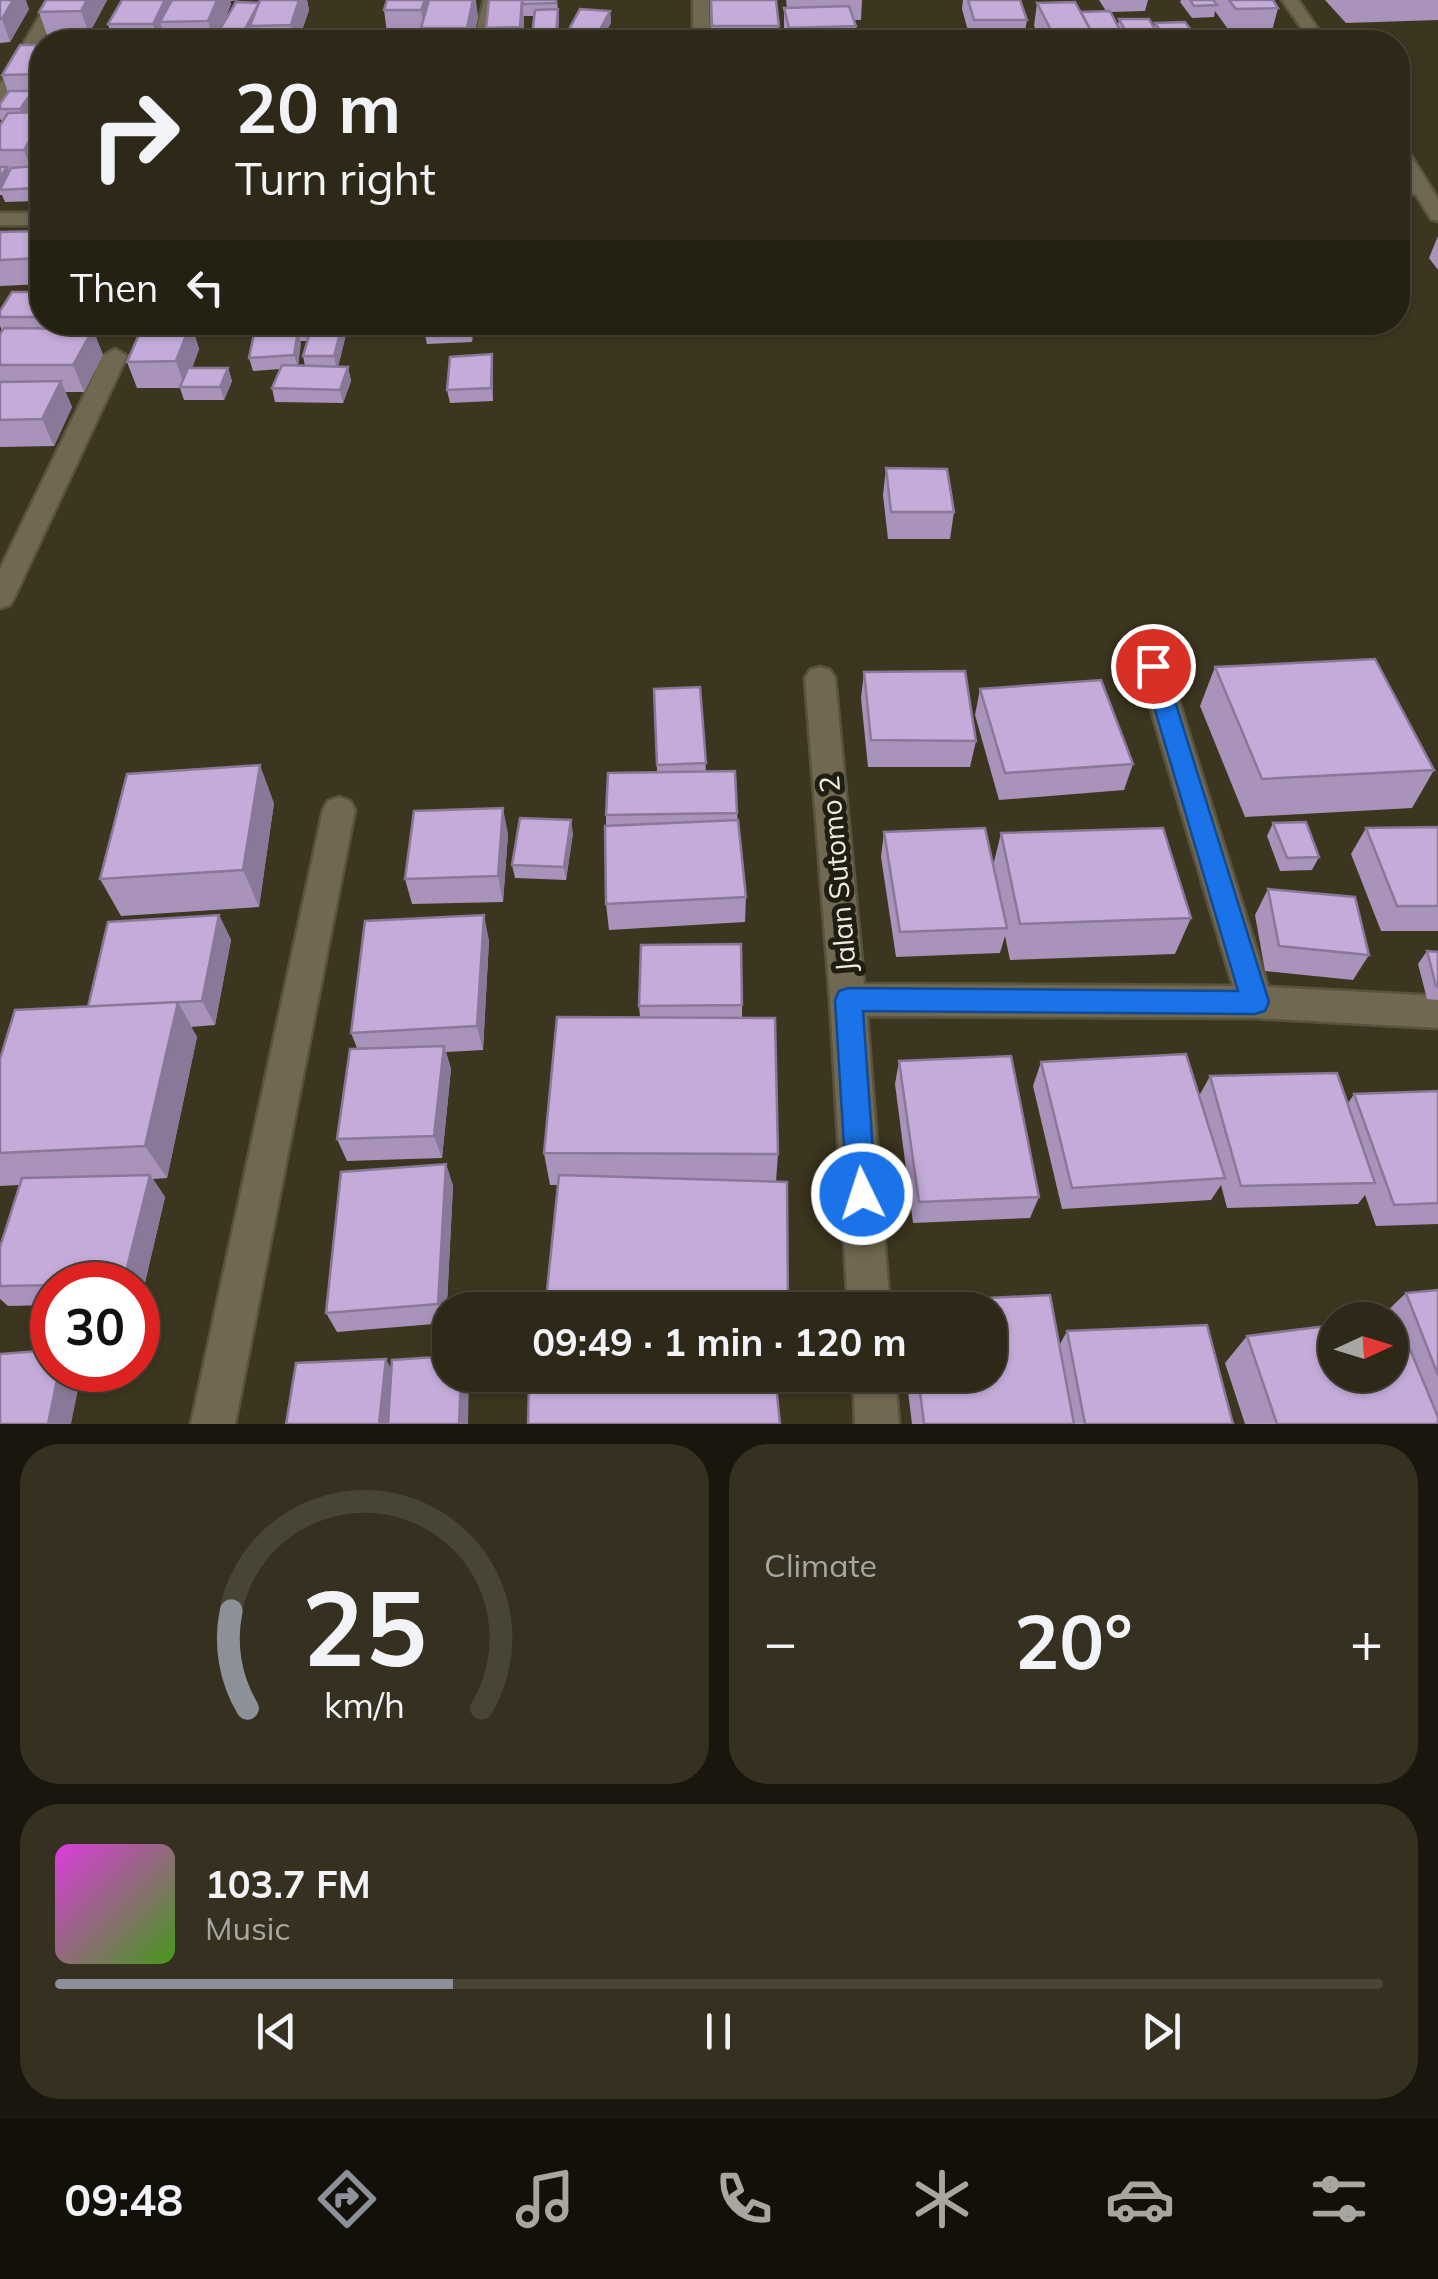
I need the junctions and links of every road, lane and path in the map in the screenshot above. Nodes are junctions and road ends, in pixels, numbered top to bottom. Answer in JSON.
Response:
{"nodes":[{"id":1,"x":57,"y":0,"type":"edge"},
{"id":2,"x":492,"y":0,"type":"edge"},
{"id":3,"x":701,"y":0,"type":"edge"},
{"id":4,"x":1290,"y":0,"type":"edge"},
{"id":5,"x":44,"y":30,"type":"edge"},
{"id":6,"x":484,"y":30,"type":"edge"},
{"id":7,"x":702,"y":30,"type":"edge"},
{"id":8,"x":1311,"y":30,"type":"edge"},
{"id":9,"x":0,"y":56,"type":"edge"},
{"id":10,"x":30,"y":56,"type":"edge"},
{"id":11,"x":30,"y":60,"type":"edge"},
{"id":12,"x":0,"y":100,"type":"edge"},
{"id":13,"x":1410,"y":192,"type":"edge"},
{"id":14,"x":1438,"y":215,"type":"edge"},
{"id":15,"x":0,"y":219,"type":"edge"},
{"id":16,"x":30,"y":219,"type":"edge"},
{"id":17,"x":115,"y":356,"type":"dead end"},
{"id":18,"x":0,"y":598,"type":"edge"},
{"id":19,"x":1153,"y":666,"type":"dead end"},
{"id":20,"x":820,"y":678,"type":"dead end"},
{"id":21,"x":340,"y":810,"type":"dead end"},
{"id":22,"x":848,"y":1000,"type":"junction"},
{"id":23,"x":1255,"y":1002,"type":"junction"},
{"id":24,"x":1438,"y":1012,"type":"edge"},
{"id":25,"x":869,"y":1292,"type":"edge"},
{"id":26,"x":875,"y":1392,"type":"edge"},
{"id":27,"x":213,"y":1424,"type":"edge"},
{"id":28,"x":877,"y":1424,"type":"edge"}],
"edges":[{"from":1,"to":5,"type":"street"},
{"from":2,"to":6,"type":"street"},
{"from":3,"to":7,"type":"street"},
{"from":4,"to":8,"type":"street"},
{"from":9,"to":10,"type":"street"},
{"from":11,"to":12,"type":"street"},
{"from":13,"to":14,"type":"street"},
{"from":15,"to":16,"type":"street"},
{"from":17,"to":18,"type":"street"},
{"from":19,"to":23,"type":"street"},
{"from":20,"to":22,"type":"street","name":"Jalan Sutomo 2"},
{"from":21,"to":27,"type":"street"},
{"from":22,"to":23,"type":"street"},
{"from":22,"to":25,"type":"street","name":"Jalan Sutomo 2"},
{"from":23,"to":24,"type":"street"},
{"from":26,"to":28,"type":"street"}]}
